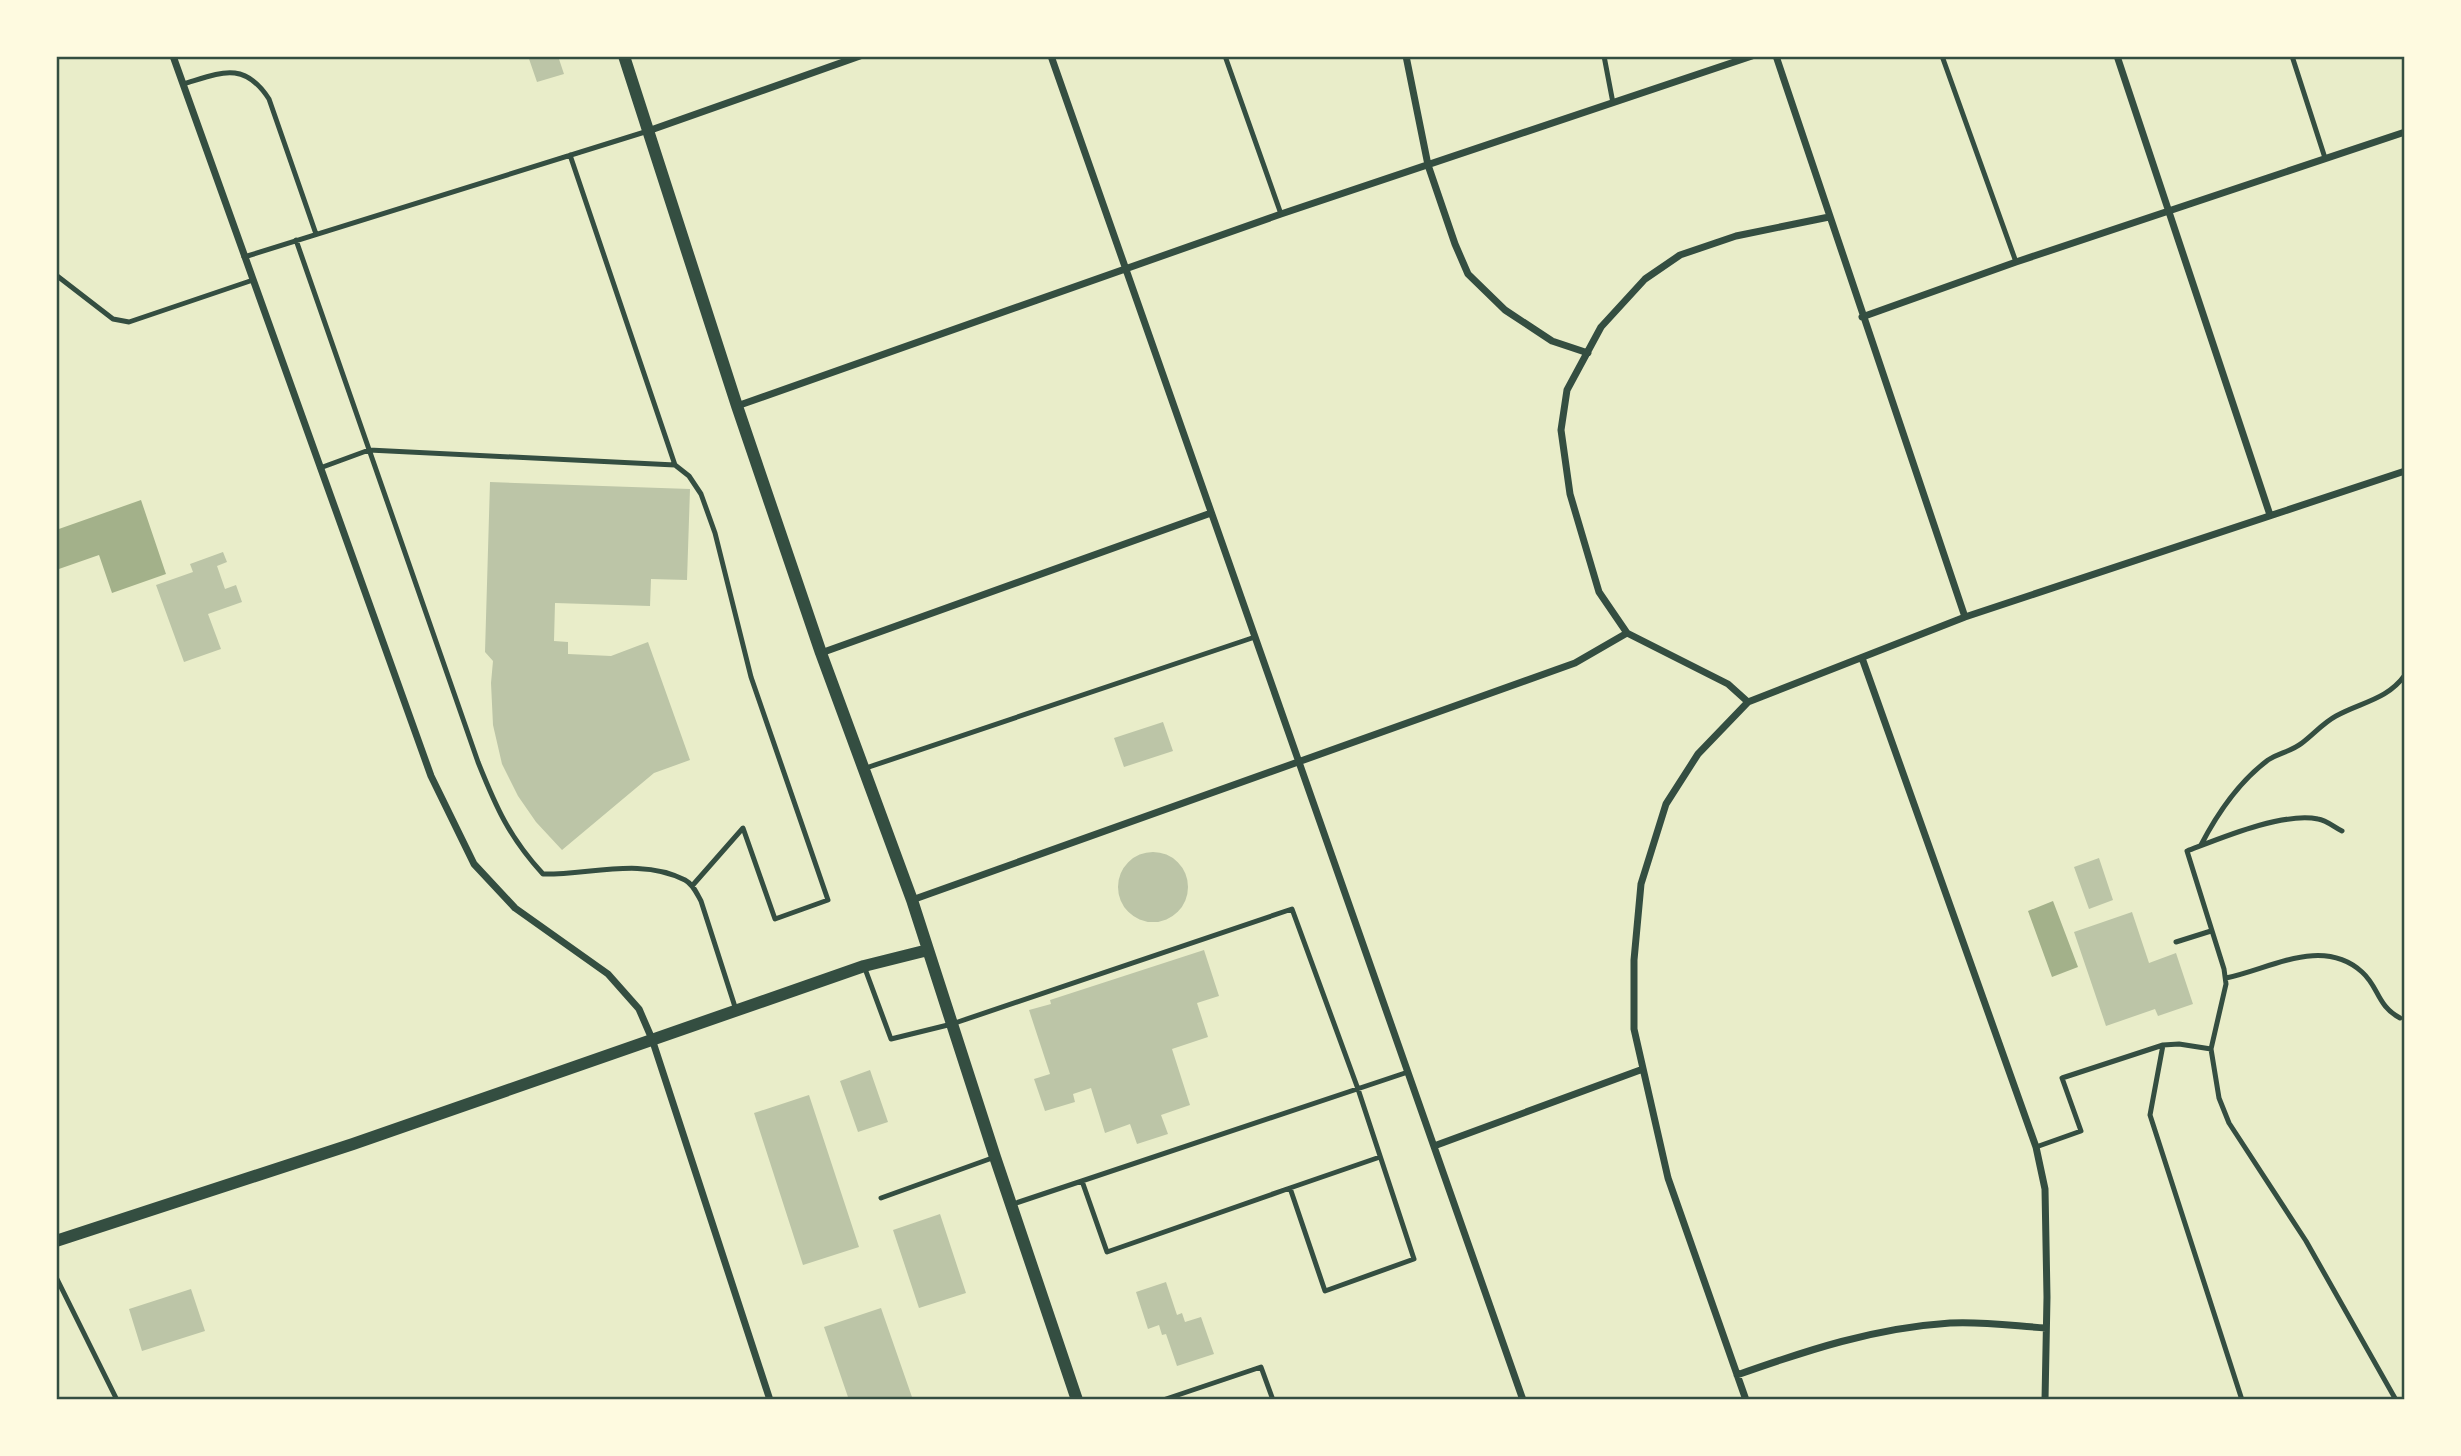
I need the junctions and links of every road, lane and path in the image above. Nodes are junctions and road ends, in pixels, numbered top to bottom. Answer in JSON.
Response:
{"nodes":[{"id":1,"x":173,"y":56,"type":"edge"},
{"id":2,"x":625,"y":56,"type":"edge"},
{"id":3,"x":860,"y":56,"type":"edge"},
{"id":4,"x":1051,"y":56,"type":"edge"},
{"id":5,"x":1225,"y":56,"type":"edge"},
{"id":6,"x":1406,"y":56,"type":"edge"},
{"id":7,"x":1604,"y":56,"type":"edge"},
{"id":8,"x":1752,"y":56,"type":"edge"},
{"id":9,"x":1776,"y":56,"type":"edge"},
{"id":10,"x":1942,"y":56,"type":"edge"},
{"id":11,"x":2117,"y":56,"type":"edge"},
{"id":12,"x":2291,"y":56,"type":"edge"},
{"id":13,"x":183,"y":84,"type":"junction"},
{"id":14,"x":1613,"y":103,"type":"junction"},
{"id":15,"x":648,"y":131,"type":"junction"},
{"id":16,"x":2405,"y":132,"type":"edge"},
{"id":17,"x":570,"y":155,"type":"junction"},
{"id":18,"x":2325,"y":158,"type":"junction"},
{"id":19,"x":1429,"y":165,"type":"junction"},
{"id":20,"x":2169,"y":211,"type":"junction"},
{"id":21,"x":1281,"y":214,"type":"junction"},
{"id":22,"x":1829,"y":217,"type":"junction"},
{"id":23,"x":316,"y":234,"type":"junction"},
{"id":24,"x":296,"y":240,"type":"junction"},
{"id":25,"x":244,"y":257,"type":"junction"},
{"id":26,"x":2016,"y":262,"type":"junction"},
{"id":27,"x":1126,"y":269,"type":"junction"},
{"id":28,"x":56,"y":275,"type":"edge"},
{"id":29,"x":253,"y":280,"type":"junction"},
{"id":30,"x":1863,"y":317,"type":"junction"},
{"id":31,"x":1588,"y":353,"type":"junction"},
{"id":32,"x":737,"y":406,"type":"junction"},
{"id":33,"x":369,"y":450,"type":"junction"},
{"id":34,"x":675,"y":465,"type":"junction"},
{"id":35,"x":320,"y":468,"type":"junction"},
{"id":36,"x":2405,"y":471,"type":"edge"},
{"id":37,"x":1211,"y":513,"type":"junction"},
{"id":38,"x":2270,"y":514,"type":"junction"},
{"id":39,"x":1965,"y":617,"type":"junction"},
{"id":40,"x":1627,"y":633,"type":"junction"},
{"id":41,"x":1255,"y":637,"type":"junction"},
{"id":42,"x":821,"y":653,"type":"junction"},
{"id":43,"x":1862,"y":658,"type":"junction"},
{"id":44,"x":2405,"y":675,"type":"edge"},
{"id":45,"x":1748,"y":702,"type":"junction"},
{"id":46,"x":1299,"y":762,"type":"junction"},
{"id":47,"x":863,"y":769,"type":"junction"},
{"id":48,"x":2342,"y":831,"type":"dead end"},
{"id":49,"x":2202,"y":845,"type":"junction"},
{"id":50,"x":692,"y":886,"type":"junction"},
{"id":51,"x":912,"y":900,"type":"junction"},
{"id":52,"x":2211,"y":931,"type":"junction"},
{"id":53,"x":2176,"y":942,"type":"dead end"},
{"id":54,"x":928,"y":950,"type":"junction"},
{"id":55,"x":864,"y":966,"type":"junction"},
{"id":56,"x":2226,"y":978,"type":"junction"},
{"id":57,"x":736,"y":1010,"type":"junction"},
{"id":58,"x":2400,"y":1018,"type":"dead end"},
{"id":59,"x":952,"y":1024,"type":"junction"},
{"id":60,"x":652,"y":1040,"type":"junction"},
{"id":61,"x":2163,"y":1045,"type":"junction"},
{"id":62,"x":2210,"y":1049,"type":"junction"},
{"id":63,"x":1643,"y":1069,"type":"junction"},
{"id":64,"x":1408,"y":1072,"type":"junction"},
{"id":65,"x":1357,"y":1089,"type":"junction"},
{"id":66,"x":1434,"y":1146,"type":"junction"},
{"id":67,"x":2036,"y":1147,"type":"junction"},
{"id":68,"x":995,"y":1157,"type":"junction"},
{"id":69,"x":1380,"y":1157,"type":"junction"},
{"id":70,"x":1082,"y":1181,"type":"junction"},
{"id":71,"x":1290,"y":1188,"type":"junction"},
{"id":72,"x":881,"y":1198,"type":"dead end"},
{"id":73,"x":1011,"y":1205,"type":"junction"},
{"id":74,"x":56,"y":1241,"type":"edge"},
{"id":75,"x":56,"y":1277,"type":"edge"},
{"id":76,"x":2046,"y":1328,"type":"junction"},
{"id":77,"x":1737,"y":1375,"type":"junction"},
{"id":78,"x":117,"y":1400,"type":"edge"},
{"id":79,"x":770,"y":1400,"type":"edge"},
{"id":80,"x":1077,"y":1400,"type":"edge"},
{"id":81,"x":1163,"y":1400,"type":"edge"},
{"id":82,"x":1273,"y":1400,"type":"edge"},
{"id":83,"x":1523,"y":1400,"type":"edge"},
{"id":84,"x":1746,"y":1400,"type":"edge"},
{"id":85,"x":2045,"y":1400,"type":"edge"},
{"id":86,"x":2242,"y":1400,"type":"edge"},
{"id":87,"x":2396,"y":1400,"type":"edge"}],
"edges":[{"from":1,"to":13,"type":"street"},
{"from":2,"to":15,"type":"street"},
{"from":3,"to":15,"type":"street"},
{"from":4,"to":27,"type":"street"},
{"from":5,"to":21,"type":"lane"},
{"from":6,"to":19,"type":"street"},
{"from":7,"to":14,"type":"lane"},
{"from":8,"to":14,"type":"street"},
{"from":9,"to":22,"type":"street"},
{"from":10,"to":26,"type":"lane"},
{"from":11,"to":20,"type":"street"},
{"from":12,"to":18,"type":"lane"},
{"from":13,"to":23,"type":"lane"},
{"from":13,"to":25,"type":"street"},
{"from":14,"to":19,"type":"street"},
{"from":15,"to":17,"type":"lane"},
{"from":15,"to":32,"type":"street"},
{"from":16,"to":18,"type":"street"},
{"from":17,"to":23,"type":"lane"},
{"from":17,"to":34,"type":"lane"},
{"from":18,"to":20,"type":"street"},
{"from":19,"to":21,"type":"street"},
{"from":19,"to":31,"type":"street"},
{"from":20,"to":26,"type":"street"},
{"from":20,"to":38,"type":"street"},
{"from":21,"to":27,"type":"street"},
{"from":22,"to":30,"type":"street"},
{"from":22,"to":31,"type":"street"},
{"from":23,"to":24,"type":"lane"},
{"from":24,"to":25,"type":"lane"},
{"from":24,"to":33,"type":"lane"},
{"from":25,"to":29,"type":"street"},
{"from":26,"to":30,"type":"street"},
{"from":27,"to":32,"type":"street"},
{"from":27,"to":37,"type":"street"},
{"from":28,"to":29,"type":"lane"},
{"from":29,"to":35,"type":"street"},
{"from":30,"to":39,"type":"street"},
{"from":31,"to":40,"type":"street"},
{"from":32,"to":42,"type":"street"},
{"from":33,"to":34,"type":"lane"},
{"from":33,"to":35,"type":"lane"},
{"from":33,"to":50,"type":"lane"},
{"from":34,"to":50,"type":"lane"},
{"from":35,"to":60,"type":"street"},
{"from":36,"to":38,"type":"street"},
{"from":37,"to":41,"type":"street"},
{"from":37,"to":42,"type":"street"},
{"from":38,"to":39,"type":"street"},
{"from":39,"to":43,"type":"street"},
{"from":40,"to":45,"type":"street"},
{"from":40,"to":46,"type":"street"},
{"from":41,"to":46,"type":"street"},
{"from":41,"to":47,"type":"lane"},
{"from":42,"to":47,"type":"street"},
{"from":43,"to":45,"type":"street"},
{"from":43,"to":67,"type":"street"},
{"from":44,"to":49,"type":"lane"},
{"from":45,"to":63,"type":"street"},
{"from":46,"to":51,"type":"street"},
{"from":46,"to":64,"type":"street"},
{"from":47,"to":51,"type":"street"},
{"from":48,"to":49,"type":"lane"},
{"from":49,"to":52,"type":"lane"},
{"from":50,"to":57,"type":"lane"},
{"from":51,"to":54,"type":"street"},
{"from":52,"to":53,"type":"lane"},
{"from":52,"to":56,"type":"lane"},
{"from":54,"to":55,"type":"street"},
{"from":54,"to":59,"type":"street"},
{"from":55,"to":57,"type":"street"},
{"from":55,"to":59,"type":"lane"},
{"from":56,"to":58,"type":"lane"},
{"from":56,"to":62,"type":"lane"},
{"from":57,"to":60,"type":"street"},
{"from":59,"to":65,"type":"lane"},
{"from":59,"to":68,"type":"street"},
{"from":60,"to":74,"type":"street"},
{"from":60,"to":79,"type":"street"},
{"from":61,"to":62,"type":"lane"},
{"from":61,"to":67,"type":"lane"},
{"from":61,"to":86,"type":"lane"},
{"from":62,"to":87,"type":"lane"},
{"from":63,"to":66,"type":"street"},
{"from":63,"to":77,"type":"street"},
{"from":64,"to":65,"type":"lane"},
{"from":64,"to":66,"type":"street"},
{"from":65,"to":69,"type":"lane"},
{"from":65,"to":70,"type":"lane"},
{"from":66,"to":83,"type":"street"},
{"from":67,"to":76,"type":"street"},
{"from":68,"to":72,"type":"lane"},
{"from":68,"to":73,"type":"street"},
{"from":69,"to":71,"type":"lane"},
{"from":69,"to":71,"type":"lane"},
{"from":70,"to":71,"type":"lane"},
{"from":70,"to":73,"type":"lane"},
{"from":73,"to":80,"type":"street"},
{"from":75,"to":78,"type":"lane"},
{"from":76,"to":77,"type":"street"},
{"from":76,"to":85,"type":"street"},
{"from":77,"to":84,"type":"street"},
{"from":81,"to":82,"type":"lane"}]}
